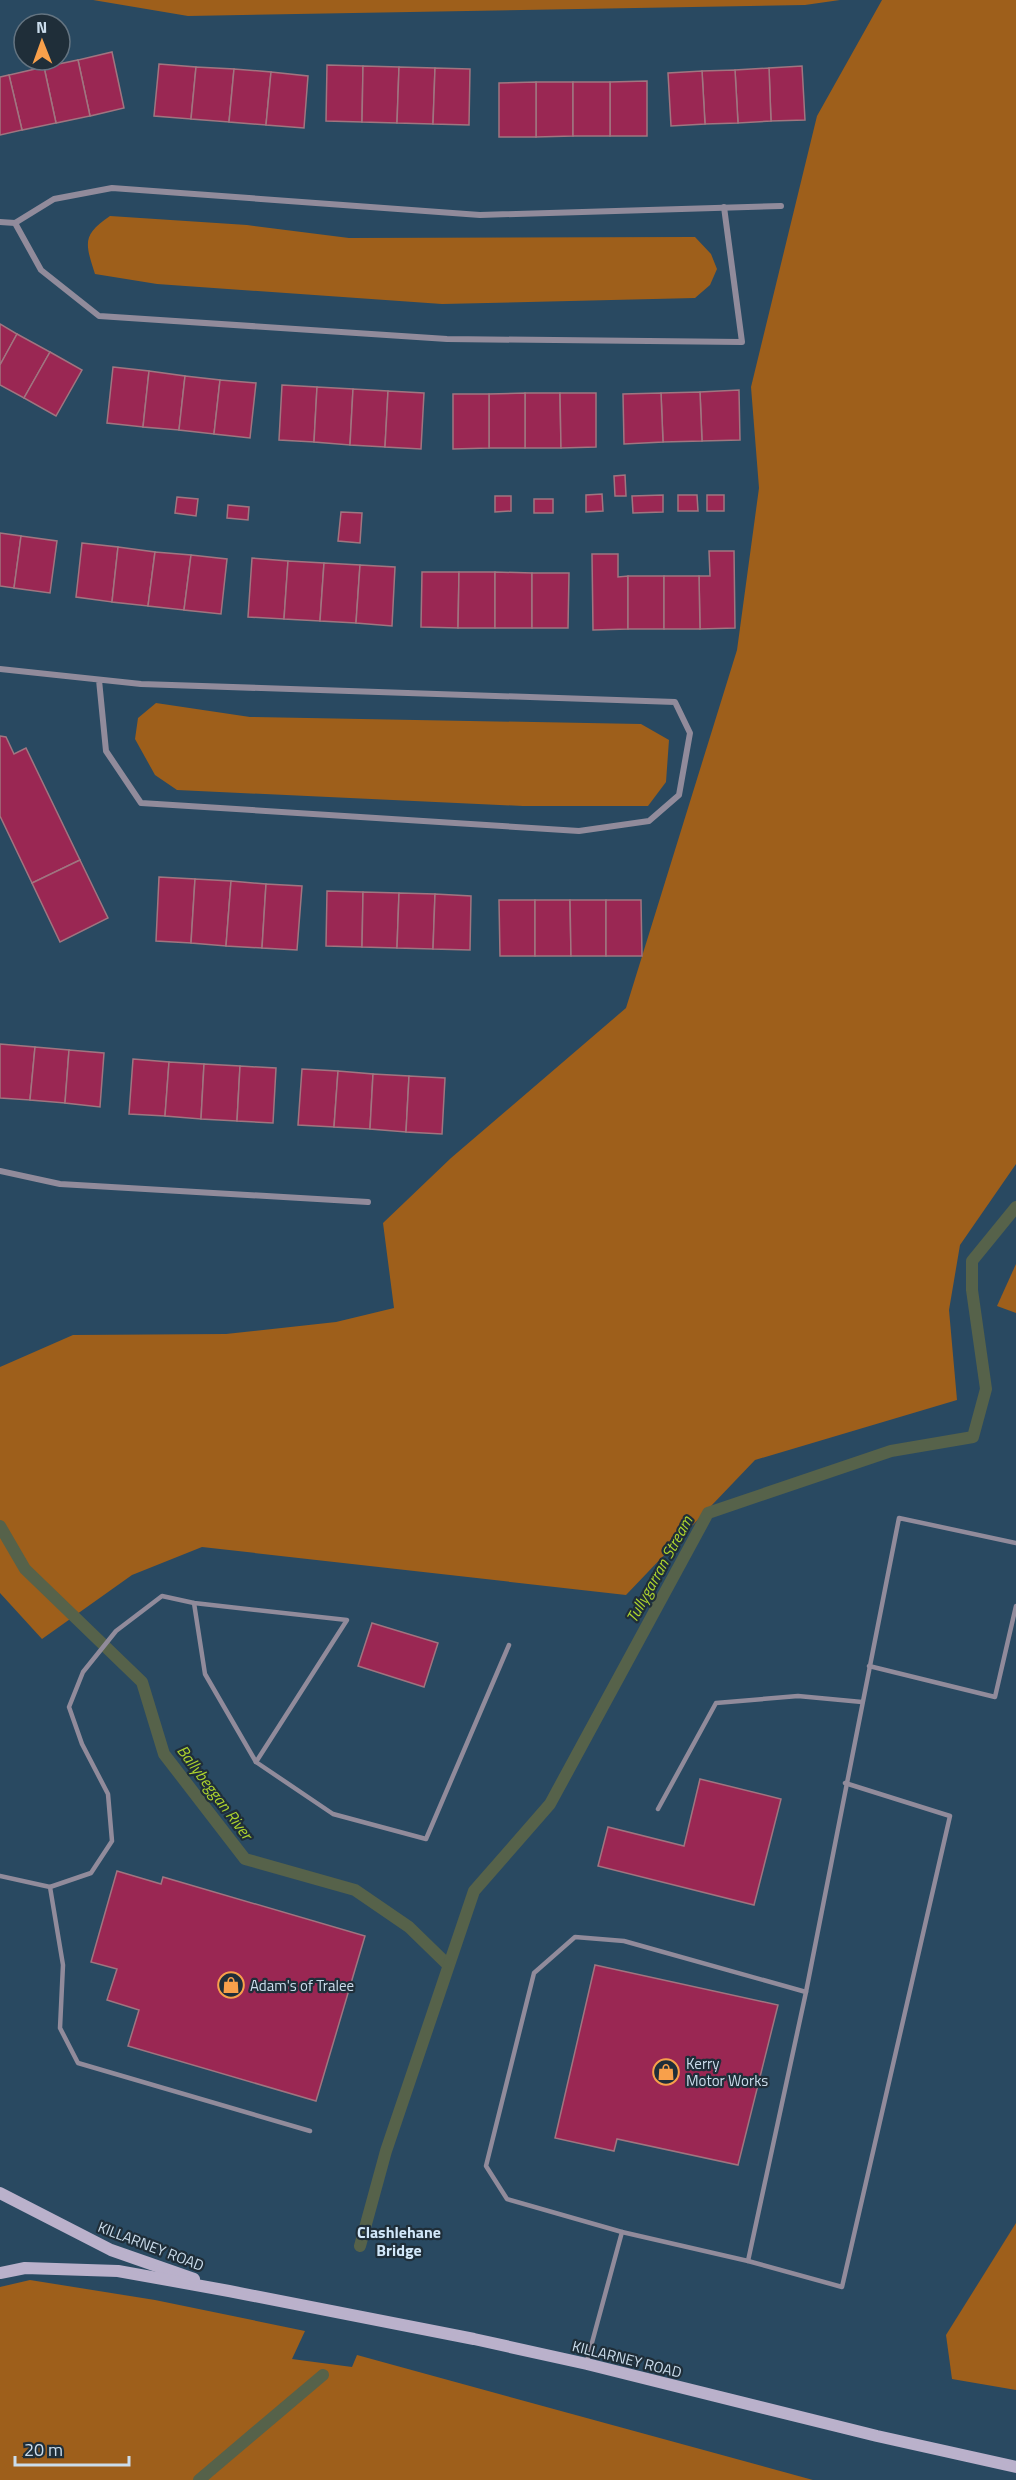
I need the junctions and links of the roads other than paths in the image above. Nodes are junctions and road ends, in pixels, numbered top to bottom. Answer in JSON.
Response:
{"nodes":[{"id":1,"x":781,"y":206,"type":"dead end"},
{"id":2,"x":724,"y":207,"type":"junction"},
{"id":3,"x":0,"y":222,"type":"edge"},
{"id":4,"x":15,"y":223,"type":"junction"},
{"id":5,"x":0,"y":669,"type":"edge"},
{"id":6,"x":99,"y":680,"type":"junction"},
{"id":7,"x":0,"y":1171,"type":"edge"},
{"id":8,"x":368,"y":1202,"type":"dead end"},
{"id":9,"x":1016,"y":1543,"type":"edge"},
{"id":10,"x":194,"y":1603,"type":"junction"},
{"id":11,"x":1016,"y":1606,"type":"edge"},
{"id":12,"x":509,"y":1645,"type":"dead end"},
{"id":13,"x":869,"y":1666,"type":"junction"},
{"id":14,"x":862,"y":1702,"type":"junction"},
{"id":15,"x":256,"y":1762,"type":"junction"},
{"id":16,"x":846,"y":1783,"type":"junction"},
{"id":17,"x":658,"y":1809,"type":"dead end"},
{"id":18,"x":0,"y":1876,"type":"edge"},
{"id":19,"x":50,"y":1887,"type":"junction"},
{"id":20,"x":806,"y":1992,"type":"junction"},
{"id":21,"x":310,"y":2131,"type":"dead end"},
{"id":22,"x":0,"y":2193,"type":"edge"},
{"id":23,"x":622,"y":2232,"type":"junction"},
{"id":24,"x":748,"y":2261,"type":"junction"},
{"id":25,"x":0,"y":2273,"type":"edge"},
{"id":26,"x":229,"y":2291,"type":"junction"},
{"id":27,"x":587,"y":2364,"type":"junction"},
{"id":28,"x":1016,"y":2467,"type":"edge"}],
"edges":[{"from":1,"to":2,"type":"street"},
{"from":2,"to":4,"type":"street"},
{"from":2,"to":4,"type":"street"},
{"from":3,"to":4,"type":"street"},
{"from":5,"to":6,"type":"street"},
{"from":6,"to":6,"type":"street"},
{"from":7,"to":8,"type":"street"},
{"from":9,"to":13,"type":"lane"},
{"from":10,"to":15,"type":"lane"},
{"from":10,"to":15,"type":"lane"},
{"from":10,"to":19,"type":"lane"},
{"from":11,"to":13,"type":"lane"},
{"from":12,"to":15,"type":"lane"},
{"from":13,"to":14,"type":"lane"},
{"from":14,"to":16,"type":"lane"},
{"from":14,"to":17,"type":"lane"},
{"from":16,"to":20,"type":"lane"},
{"from":16,"to":24,"type":"lane"},
{"from":18,"to":19,"type":"lane"},
{"from":19,"to":21,"type":"lane"},
{"from":20,"to":23,"type":"lane"},
{"from":20,"to":24,"type":"lane"},
{"from":22,"to":26,"type":"main road","name":"KILLARNEY ROAD"},
{"from":23,"to":24,"type":"lane"},
{"from":23,"to":27,"type":"lane"},
{"from":25,"to":26,"type":"main road","name":"KILLARNEY ROAD"},
{"from":26,"to":27,"type":"main road","name":"KILLARNEY ROAD"},
{"from":27,"to":28,"type":"main road","name":"KILLARNEY ROAD"}]}
